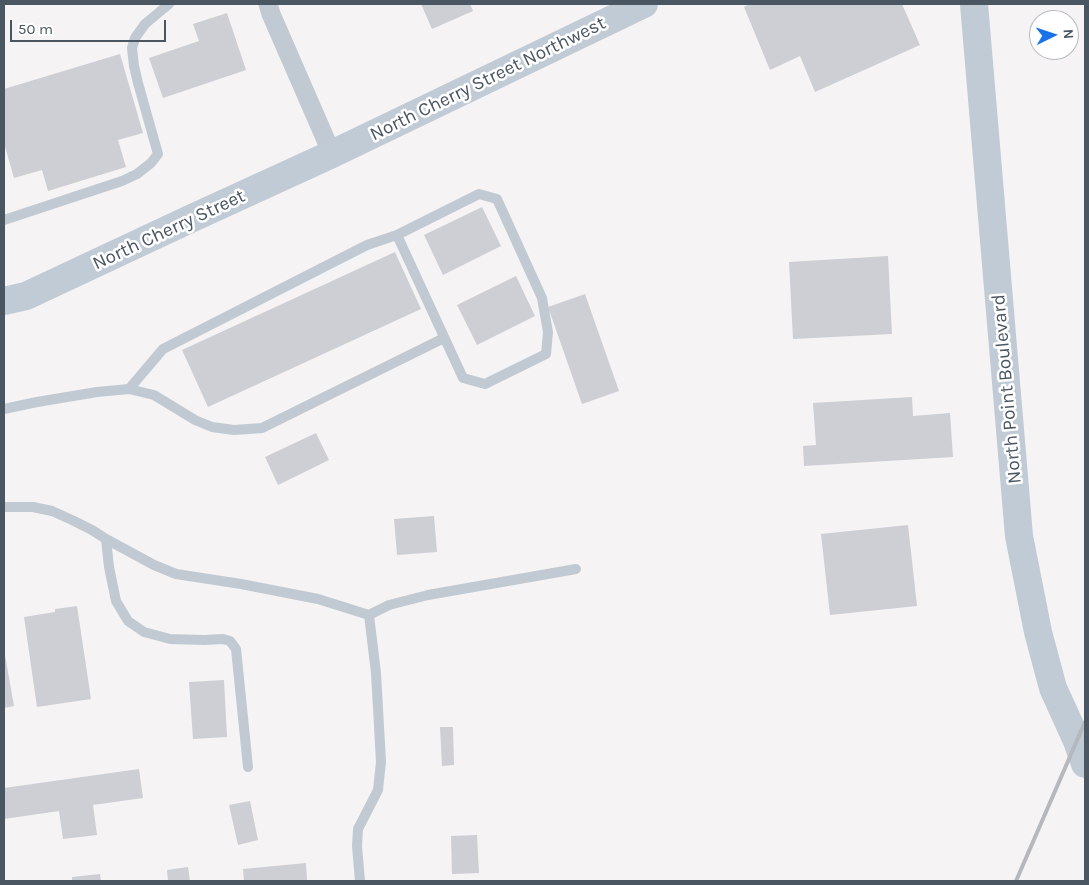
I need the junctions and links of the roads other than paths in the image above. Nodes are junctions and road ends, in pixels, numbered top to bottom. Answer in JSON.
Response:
{"nodes":[{"id":1,"x":169,"y":4,"type":"edge"},
{"id":2,"x":268,"y":4,"type":"edge"},
{"id":3,"x":974,"y":4,"type":"edge"},
{"id":4,"x":627,"y":9,"type":"edge"},
{"id":5,"x":332,"y":154,"type":"junction"},
{"id":6,"x":4,"y":220,"type":"edge"},
{"id":7,"x":397,"y":235,"type":"junction"},
{"id":8,"x":4,"y":301,"type":"edge"},
{"id":9,"x":444,"y":338,"type":"junction"},
{"id":10,"x":129,"y":389,"type":"junction"},
{"id":11,"x":4,"y":409,"type":"edge"},
{"id":12,"x":4,"y":507,"type":"edge"},
{"id":13,"x":106,"y":539,"type":"junction"},
{"id":14,"x":576,"y":569,"type":"dead end"},
{"id":15,"x":369,"y":615,"type":"junction"},
{"id":16,"x":1082,"y":752,"type":"edge"},
{"id":17,"x":248,"y":768,"type":"dead end"},
{"id":18,"x":360,"y":881,"type":"edge"}],
"edges":[{"from":1,"to":6,"type":"lane"},
{"from":2,"to":5,"type":"street"},
{"from":3,"to":16,"type":"main road","name":"North Point Boulevard"},
{"from":4,"to":5,"type":"main road","name":"North Cherry Street Northwest"},
{"from":5,"to":8,"type":"main road","name":"North Cherry Street"},
{"from":7,"to":9,"type":"lane"},
{"from":7,"to":9,"type":"lane"},
{"from":7,"to":10,"type":"lane"},
{"from":9,"to":10,"type":"lane"},
{"from":10,"to":11,"type":"lane"},
{"from":12,"to":13,"type":"lane"},
{"from":13,"to":15,"type":"lane"},
{"from":13,"to":17,"type":"lane"},
{"from":14,"to":15,"type":"lane"},
{"from":15,"to":18,"type":"lane"}]}
